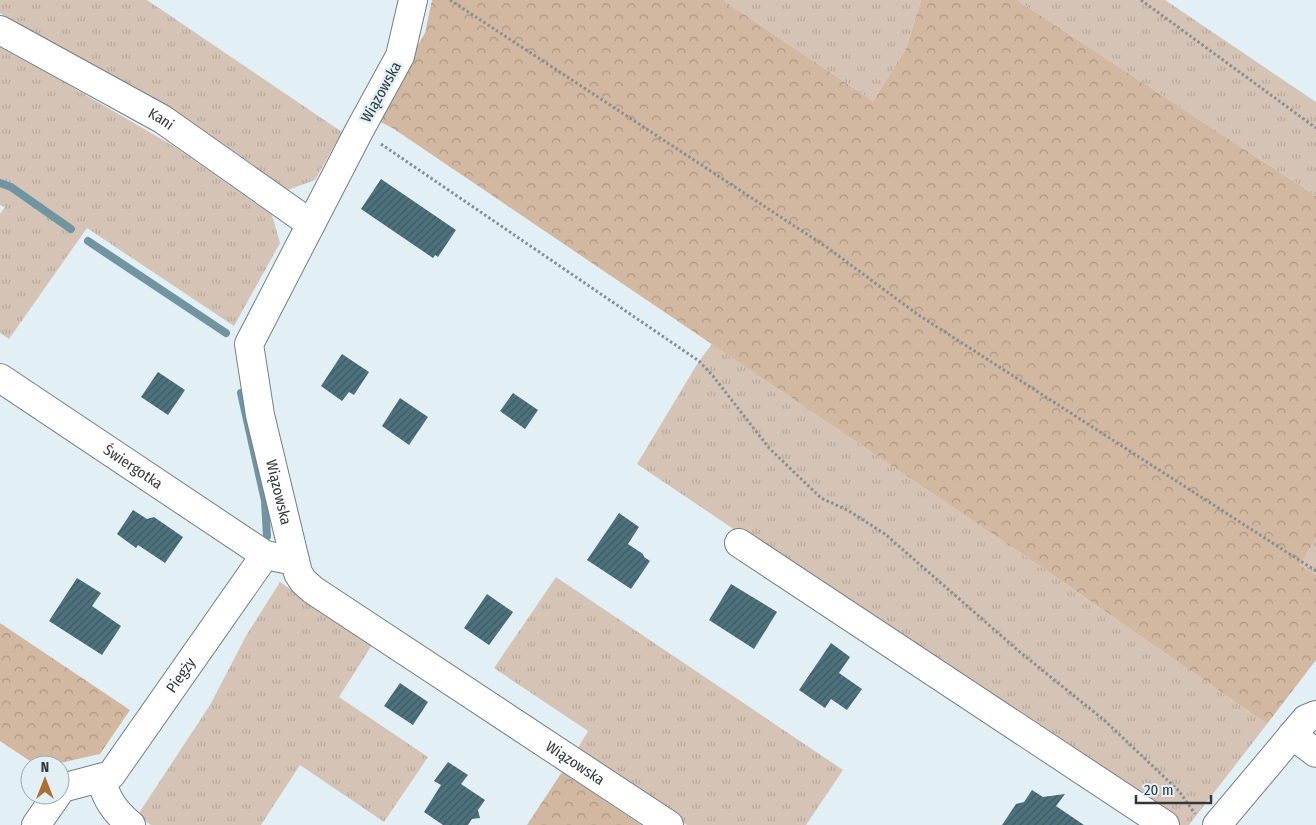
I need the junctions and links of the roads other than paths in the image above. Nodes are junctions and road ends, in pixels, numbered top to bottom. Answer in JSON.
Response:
{"nodes":[{"id":1,"x":413,"y":0,"type":"edge"},
{"id":2,"x":0,"y":30,"type":"edge"},
{"id":3,"x":311,"y":224,"type":"junction"},
{"id":4,"x":0,"y":378,"type":"edge"},
{"id":5,"x":739,"y":543,"type":"dead end"},
{"id":6,"x":266,"y":555,"type":"junction"},
{"id":7,"x":295,"y":561,"type":"junction"},
{"id":8,"x":1308,"y":718,"type":"edge"},
{"id":9,"x":1316,"y":752,"type":"edge"},
{"id":10,"x":100,"y":778,"type":"junction"},
{"id":11,"x":70,"y":786,"type":"edge"},
{"id":12,"x":50,"y":805,"type":"edge"},
{"id":13,"x":1207,"y":822,"type":"edge"},
{"id":14,"x":36,"y":825,"type":"edge"},
{"id":15,"x":131,"y":825,"type":"edge"},
{"id":16,"x":669,"y":825,"type":"edge"},
{"id":17,"x":1165,"y":825,"type":"edge"}],
"edges":[{"from":1,"to":3,"type":"street","name":"Wiązowska"},
{"from":2,"to":3,"type":"street","name":"Kani"},
{"from":3,"to":7,"type":"street","name":"Wiązowska"},
{"from":4,"to":6,"type":"street","name":"Świergotka"},
{"from":5,"to":17,"type":"street"},
{"from":6,"to":7,"type":"street"},
{"from":6,"to":10,"type":"street","name":"Piegży"},
{"from":7,"to":16,"type":"street","name":"Wiązowska"},
{"from":8,"to":9,"type":"street"},
{"from":8,"to":13,"type":"street"},
{"from":10,"to":11,"type":"street","name":"Piegży"},
{"from":10,"to":15,"type":"street"},
{"from":12,"to":14,"type":"street"}]}
